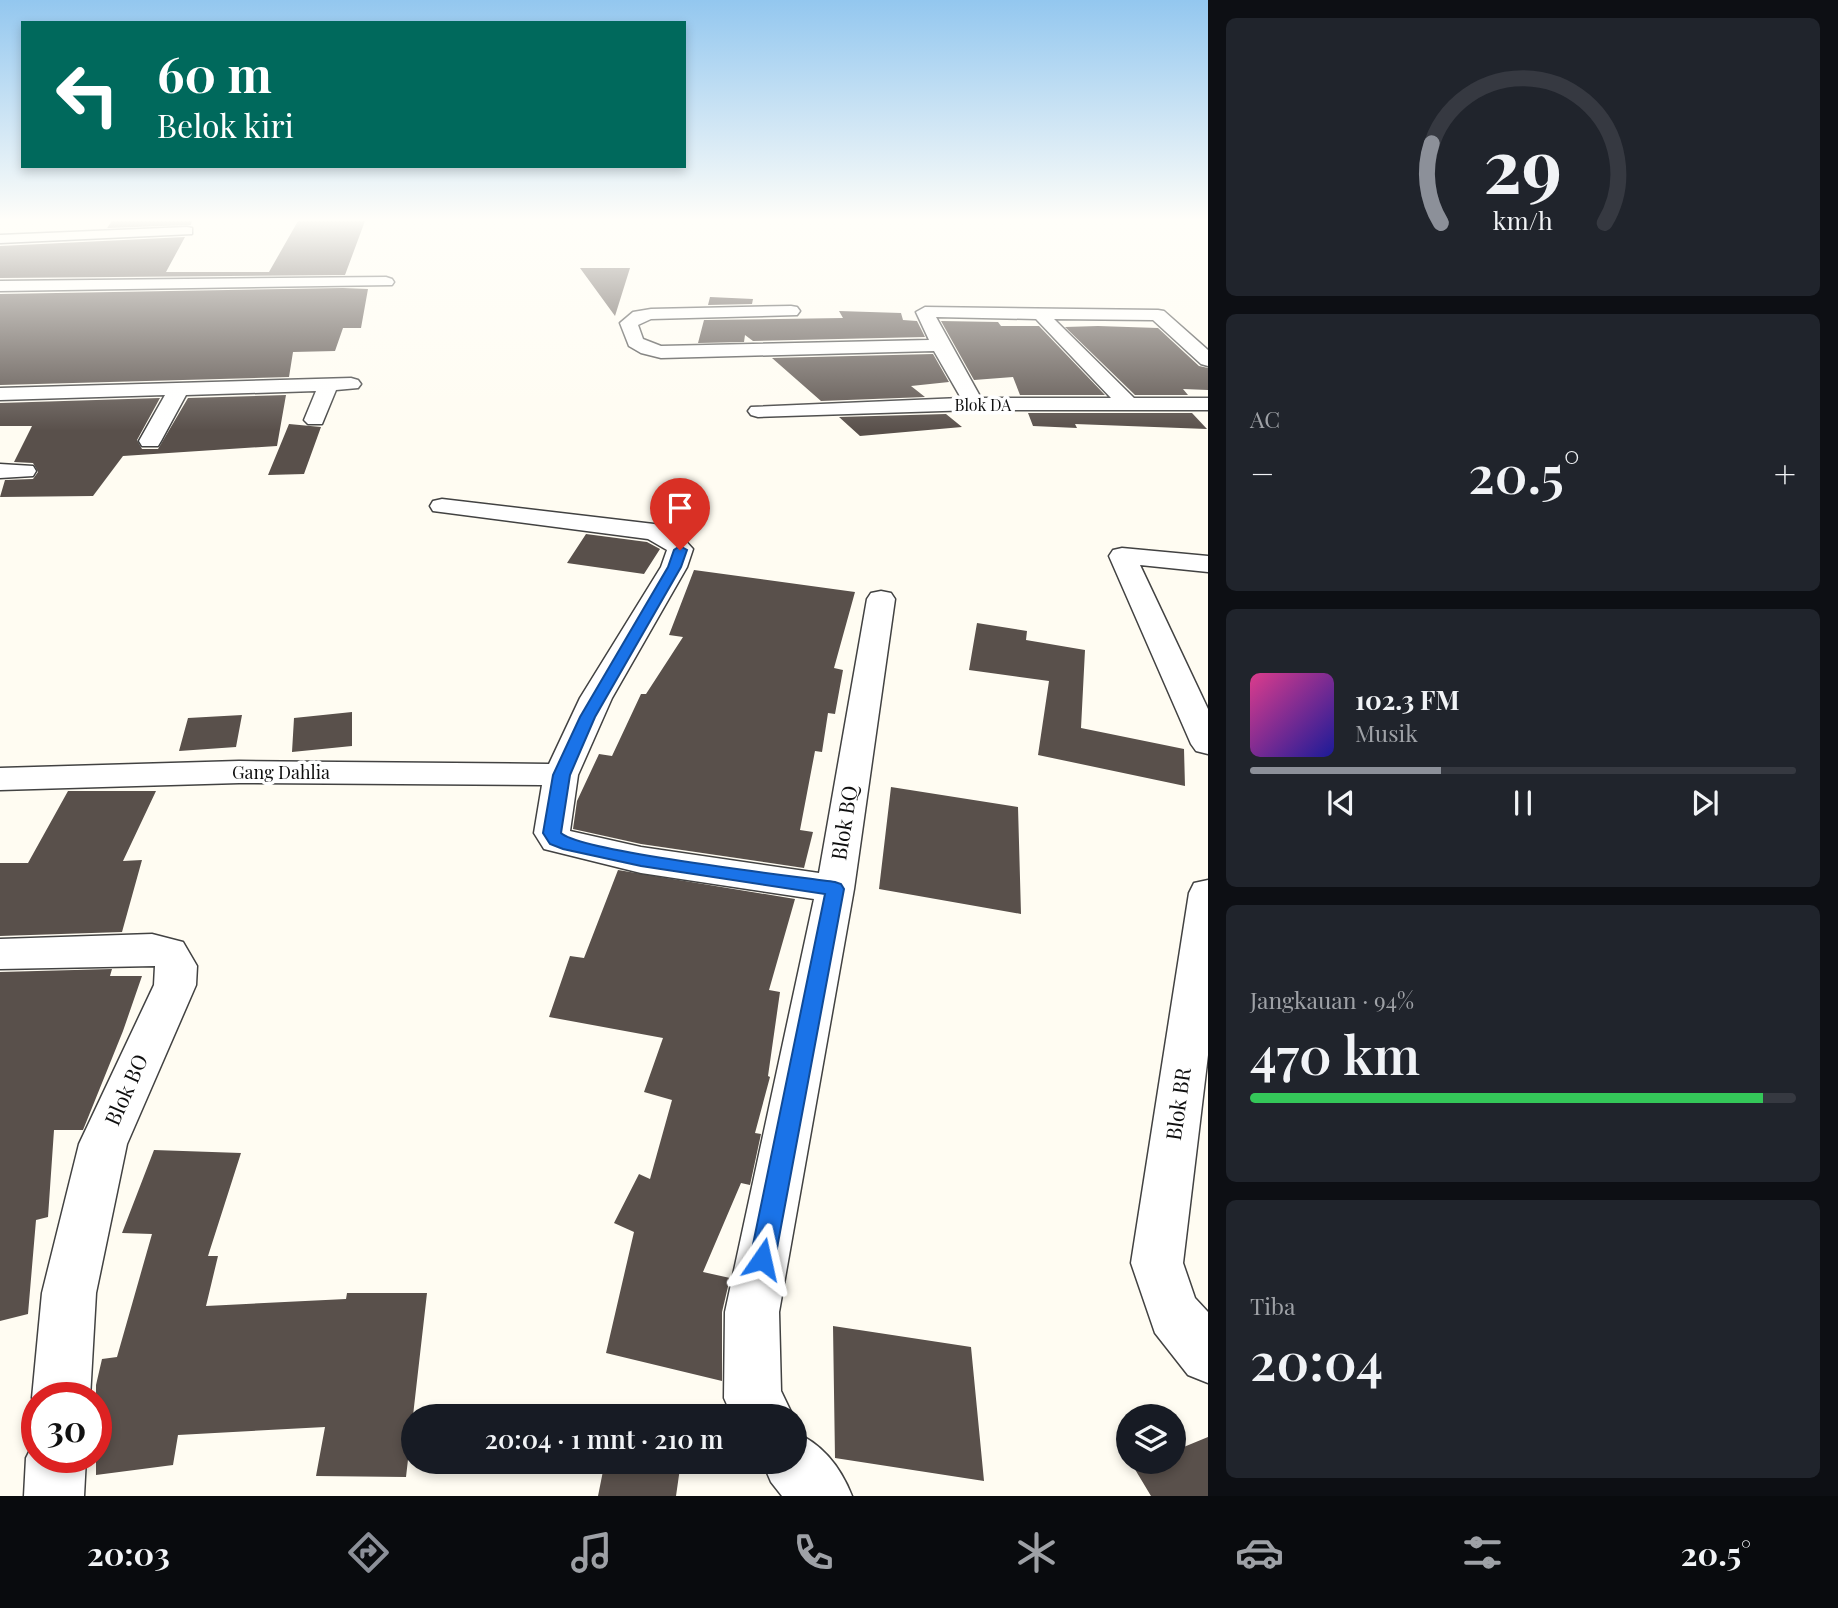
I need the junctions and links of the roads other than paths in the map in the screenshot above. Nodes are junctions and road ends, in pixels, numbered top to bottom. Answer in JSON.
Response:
{"nodes":[{"id":1,"x":791,"y":311,"type":"dead end"},
{"id":2,"x":1042,"y":314,"type":"junction"},
{"id":3,"x":940,"y":345,"type":"junction"},
{"id":4,"x":1208,"y":360,"type":"edge"},
{"id":5,"x":351,"y":384,"type":"dead end"},
{"id":6,"x":328,"y":385,"type":"junction"},
{"id":7,"x":179,"y":389,"type":"junction"},
{"id":8,"x":0,"y":394,"type":"edge"},
{"id":9,"x":974,"y":404,"type":"junction"},
{"id":10,"x":1208,"y":404,"type":"edge"},
{"id":11,"x":1130,"y":405,"type":"junction"},
{"id":12,"x":758,"y":411,"type":"dead end"},
{"id":13,"x":315,"y":420,"type":"dead end"},
{"id":14,"x":150,"y":441,"type":"dead end"},
{"id":15,"x":0,"y":471,"type":"edge"},
{"id":16,"x":24,"y":471,"type":"dead end"},
{"id":17,"x":442,"y":506,"type":"dead end"},
{"id":18,"x":1208,"y":564,"type":"edge"},
{"id":19,"x":881,"y":599,"type":"dead end"},
{"id":20,"x":1208,"y":744,"type":"edge"},
{"id":21,"x":561,"y":775,"type":"junction"},
{"id":22,"x":0,"y":779,"type":"edge"},
{"id":23,"x":835,"y":889,"type":"junction"},
{"id":24,"x":1208,"y":893,"type":"edge"},
{"id":25,"x":0,"y":954,"type":"edge"},
{"id":26,"x":1208,"y":1355,"type":"edge"},
{"id":27,"x":62,"y":1382,"type":"edge"},
{"id":28,"x":757,"y":1404,"type":"edge"},
{"id":29,"x":55,"y":1473,"type":"edge"},
{"id":30,"x":803,"y":1474,"type":"edge"},
{"id":31,"x":54,"y":1496,"type":"edge"},
{"id":32,"x":822,"y":1496,"type":"edge"}],
"edges":[{"from":1,"to":3,"type":"street"},
{"from":2,"to":3,"type":"street"},
{"from":2,"to":4,"type":"street"},
{"from":2,"to":11,"type":"street"},
{"from":3,"to":9,"type":"street"},
{"from":5,"to":6,"type":"street"},
{"from":6,"to":7,"type":"street"},
{"from":6,"to":13,"type":"street"},
{"from":7,"to":8,"type":"street"},
{"from":7,"to":14,"type":"street"},
{"from":9,"to":11,"type":"street","name":"Blok DA"},
{"from":9,"to":12,"type":"street","name":"Blok DA"},
{"from":10,"to":11,"type":"street","name":"Blok DA"},
{"from":15,"to":16,"type":"street"},
{"from":17,"to":21,"type":"street"},
{"from":18,"to":20,"type":"street"},
{"from":19,"to":23,"type":"street","name":"Blok BQ"},
{"from":21,"to":22,"type":"street","name":"Gang Dahlia"},
{"from":21,"to":23,"type":"street"},
{"from":23,"to":28,"type":"street","name":"Blok BQ"},
{"from":24,"to":26,"type":"street","name":"Blok BR"},
{"from":25,"to":27,"type":"street","name":"Blok BO"},
{"from":29,"to":31,"type":"street"},
{"from":30,"to":32,"type":"street"}]}
